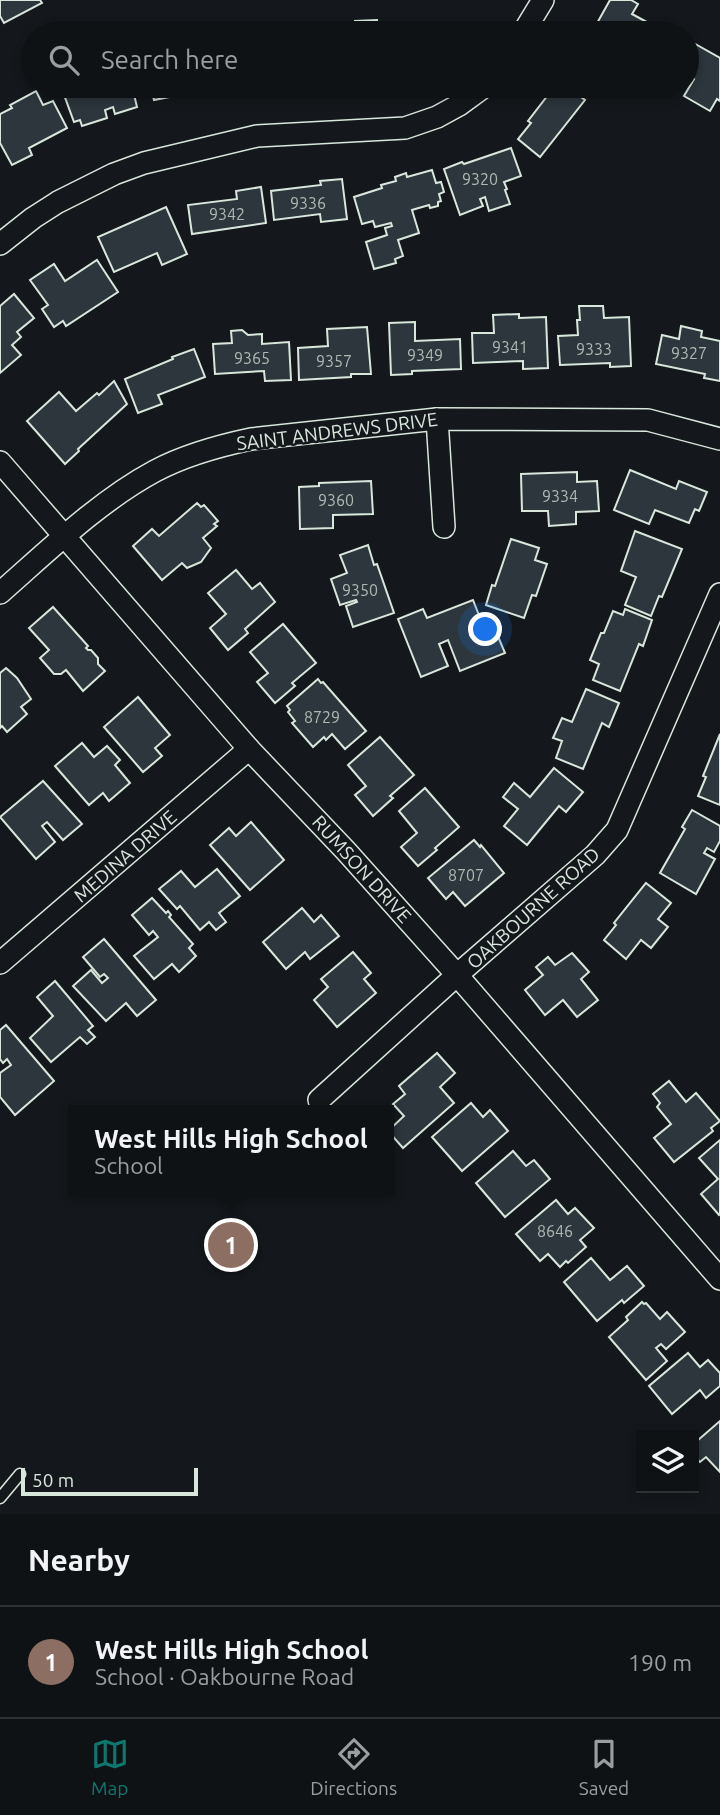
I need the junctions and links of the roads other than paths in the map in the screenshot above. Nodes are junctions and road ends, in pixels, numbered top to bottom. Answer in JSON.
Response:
{"nodes":[{"id":1,"x":543,"y":0,"type":"edge"},
{"id":2,"x":530,"y":21,"type":"edge"},
{"id":3,"x":469,"y":98,"type":"edge"},
{"id":4,"x":0,"y":244,"type":"edge"},
{"id":5,"x":437,"y":419,"type":"junction"},
{"id":6,"x":720,"y":439,"type":"edge"},
{"id":7,"x":0,"y":462,"type":"edge"},
{"id":8,"x":443,"y":527,"type":"dead end"},
{"id":9,"x":65,"y":537,"type":"junction"},
{"id":10,"x":0,"y":593,"type":"edge"},
{"id":11,"x":720,"y":594,"type":"edge"},
{"id":12,"x":249,"y":749,"type":"junction"},
{"id":13,"x":0,"y":962,"type":"edge"},
{"id":14,"x":457,"y":975,"type":"junction"},
{"id":15,"x":319,"y":1100,"type":"dead end"},
{"id":16,"x":720,"y":1279,"type":"edge"},
{"id":17,"x":20,"y":1474,"type":"dead end"},
{"id":18,"x":0,"y":1498,"type":"edge"}],
"edges":[{"from":1,"to":2,"type":"street"},
{"from":3,"to":4,"type":"street"},
{"from":5,"to":6,"type":"street","name":"SAINT ANDREWS DRIVE"},
{"from":5,"to":8,"type":"street"},
{"from":5,"to":9,"type":"street","name":"SAINT ANDREWS DRIVE"},
{"from":7,"to":9,"type":"street","name":"RUMSON DRIVE"},
{"from":9,"to":10,"type":"street","name":"SAINT ANDREWS DRIVE"},
{"from":9,"to":12,"type":"street","name":"RUMSON DRIVE"},
{"from":11,"to":14,"type":"street","name":"OAKBOURNE ROAD"},
{"from":12,"to":13,"type":"street","name":"MEDINA DRIVE"},
{"from":12,"to":14,"type":"street","name":"RUMSON DRIVE"},
{"from":14,"to":15,"type":"street","name":"OAKBOURNE ROAD"},
{"from":14,"to":16,"type":"street","name":"RUMSON DRIVE"},
{"from":17,"to":18,"type":"lane"}]}
